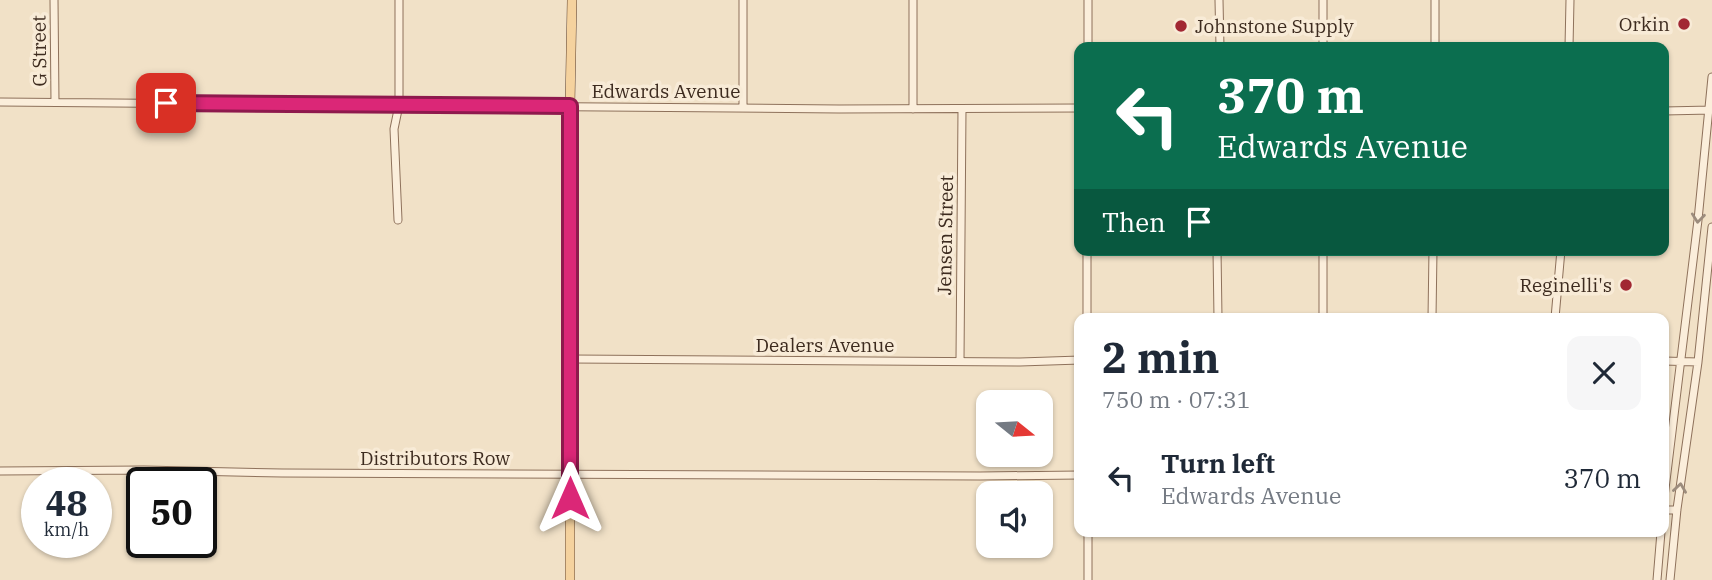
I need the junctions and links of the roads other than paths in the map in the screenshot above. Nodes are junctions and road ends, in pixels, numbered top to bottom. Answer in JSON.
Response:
{"nodes":[{"id":1,"x":54,"y":0,"type":"edge"},
{"id":2,"x":399,"y":0,"type":"edge"},
{"id":3,"x":572,"y":0,"type":"edge"},
{"id":4,"x":743,"y":0,"type":"edge"},
{"id":5,"x":913,"y":0,"type":"edge"},
{"id":6,"x":1088,"y":0,"type":"edge"},
{"id":7,"x":1219,"y":0,"type":"edge"},
{"id":8,"x":1323,"y":0,"type":"edge"},
{"id":9,"x":1436,"y":0,"type":"edge"},
{"id":10,"x":1570,"y":0,"type":"edge"},
{"id":11,"x":1088,"y":42,"type":"edge"},
{"id":12,"x":1220,"y":42,"type":"edge"},
{"id":13,"x":1323,"y":42,"type":"edge"},
{"id":14,"x":1435,"y":42,"type":"edge"},
{"id":15,"x":1569,"y":42,"type":"edge"},
{"id":16,"x":1712,"y":77,"type":"edge"},
{"id":17,"x":0,"y":102,"type":"edge"},
{"id":18,"x":55,"y":102,"type":"junction"},
{"id":19,"x":399,"y":105,"type":"junction"},
{"id":20,"x":570,"y":106,"type":"junction"},
{"id":21,"x":743,"y":108,"type":"junction"},
{"id":22,"x":1074,"y":108,"type":"edge"},
{"id":23,"x":913,"y":109,"type":"junction"},
{"id":24,"x":962,"y":109,"type":"junction"},
{"id":25,"x":1710,"y":110,"type":"edge"},
{"id":26,"x":1669,"y":111,"type":"edge"},
{"id":27,"x":398,"y":220,"type":"dead end"},
{"id":28,"x":1712,"y":227,"type":"edge"},
{"id":29,"x":1087,"y":256,"type":"edge"},
{"id":30,"x":1217,"y":256,"type":"edge"},
{"id":31,"x":1323,"y":256,"type":"edge"},
{"id":32,"x":1433,"y":256,"type":"edge"},
{"id":33,"x":1560,"y":256,"type":"edge"},
{"id":34,"x":1087,"y":313,"type":"edge"},
{"id":35,"x":1218,"y":313,"type":"edge"},
{"id":36,"x":1323,"y":313,"type":"edge"},
{"id":37,"x":1432,"y":313,"type":"edge"},
{"id":38,"x":1555,"y":313,"type":"edge"},
{"id":39,"x":571,"y":359,"type":"junction"},
{"id":40,"x":1074,"y":360,"type":"edge"},
{"id":41,"x":960,"y":361,"type":"junction"},
{"id":42,"x":1669,"y":361,"type":"edge"},
{"id":43,"x":1682,"y":361,"type":"junction"},
{"id":44,"x":1698,"y":362,"type":"junction"},
{"id":45,"x":1669,"y":459,"type":"edge"},
{"id":46,"x":0,"y":471,"type":"edge"},
{"id":47,"x":570,"y":474,"type":"junction"},
{"id":48,"x":1074,"y":475,"type":"edge"},
{"id":49,"x":1669,"y":510,"type":"edge"},
{"id":50,"x":1677,"y":510,"type":"junction"},
{"id":51,"x":1088,"y":537,"type":"edge"},
{"id":52,"x":1661,"y":537,"type":"edge"},
{"id":53,"x":570,"y":580,"type":"edge"},
{"id":54,"x":1088,"y":580,"type":"edge"},
{"id":55,"x":1657,"y":580,"type":"edge"},
{"id":56,"x":1670,"y":580,"type":"edge"}],
"edges":[{"from":1,"to":18,"type":"street","name":"G Street"},
{"from":2,"to":19,"type":"street"},
{"from":3,"to":20,"type":"main road"},
{"from":4,"to":21,"type":"street"},
{"from":5,"to":23,"type":"street"},
{"from":6,"to":11,"type":"street"},
{"from":7,"to":12,"type":"street"},
{"from":8,"to":13,"type":"street"},
{"from":9,"to":14,"type":"street"},
{"from":10,"to":15,"type":"street"},
{"from":16,"to":25,"type":"street"},
{"from":17,"to":18,"type":"street","name":"Edwards Avenue"},
{"from":18,"to":19,"type":"street","name":"Edwards Avenue"},
{"from":19,"to":20,"type":"street","name":"Edwards Avenue"},
{"from":19,"to":27,"type":"street"},
{"from":20,"to":21,"type":"street","name":"Edwards Avenue"},
{"from":20,"to":39,"type":"main road"},
{"from":21,"to":23,"type":"street","name":"Edwards Avenue"},
{"from":22,"to":24,"type":"street","name":"Edwards Avenue"},
{"from":23,"to":24,"type":"street","name":"Edwards Avenue"},
{"from":24,"to":41,"type":"street","name":"Jensen Street"},
{"from":25,"to":26,"type":"street"},
{"from":25,"to":43,"type":"street","one_way":true},
{"from":28,"to":44,"type":"street"},
{"from":29,"to":34,"type":"street"},
{"from":30,"to":35,"type":"street"},
{"from":31,"to":36,"type":"street"},
{"from":32,"to":37,"type":"street"},
{"from":33,"to":38,"type":"street"},
{"from":39,"to":41,"type":"street","name":"Dealers Avenue"},
{"from":39,"to":47,"type":"main road"},
{"from":40,"to":41,"type":"street","name":"Dealers Avenue"},
{"from":42,"to":43,"type":"street"},
{"from":43,"to":44,"type":"street"},
{"from":43,"to":45,"type":"street"},
{"from":50,"to":44,"type":"street","one_way":true},
{"from":46,"to":47,"type":"street","name":"Distributors Row"},
{"from":47,"to":48,"type":"street","name":"Distributors Row"},
{"from":47,"to":53,"type":"main road"},
{"from":49,"to":50,"type":"street"},
{"from":50,"to":56,"type":"street"},
{"from":51,"to":54,"type":"street"},
{"from":52,"to":55,"type":"street"}]}
